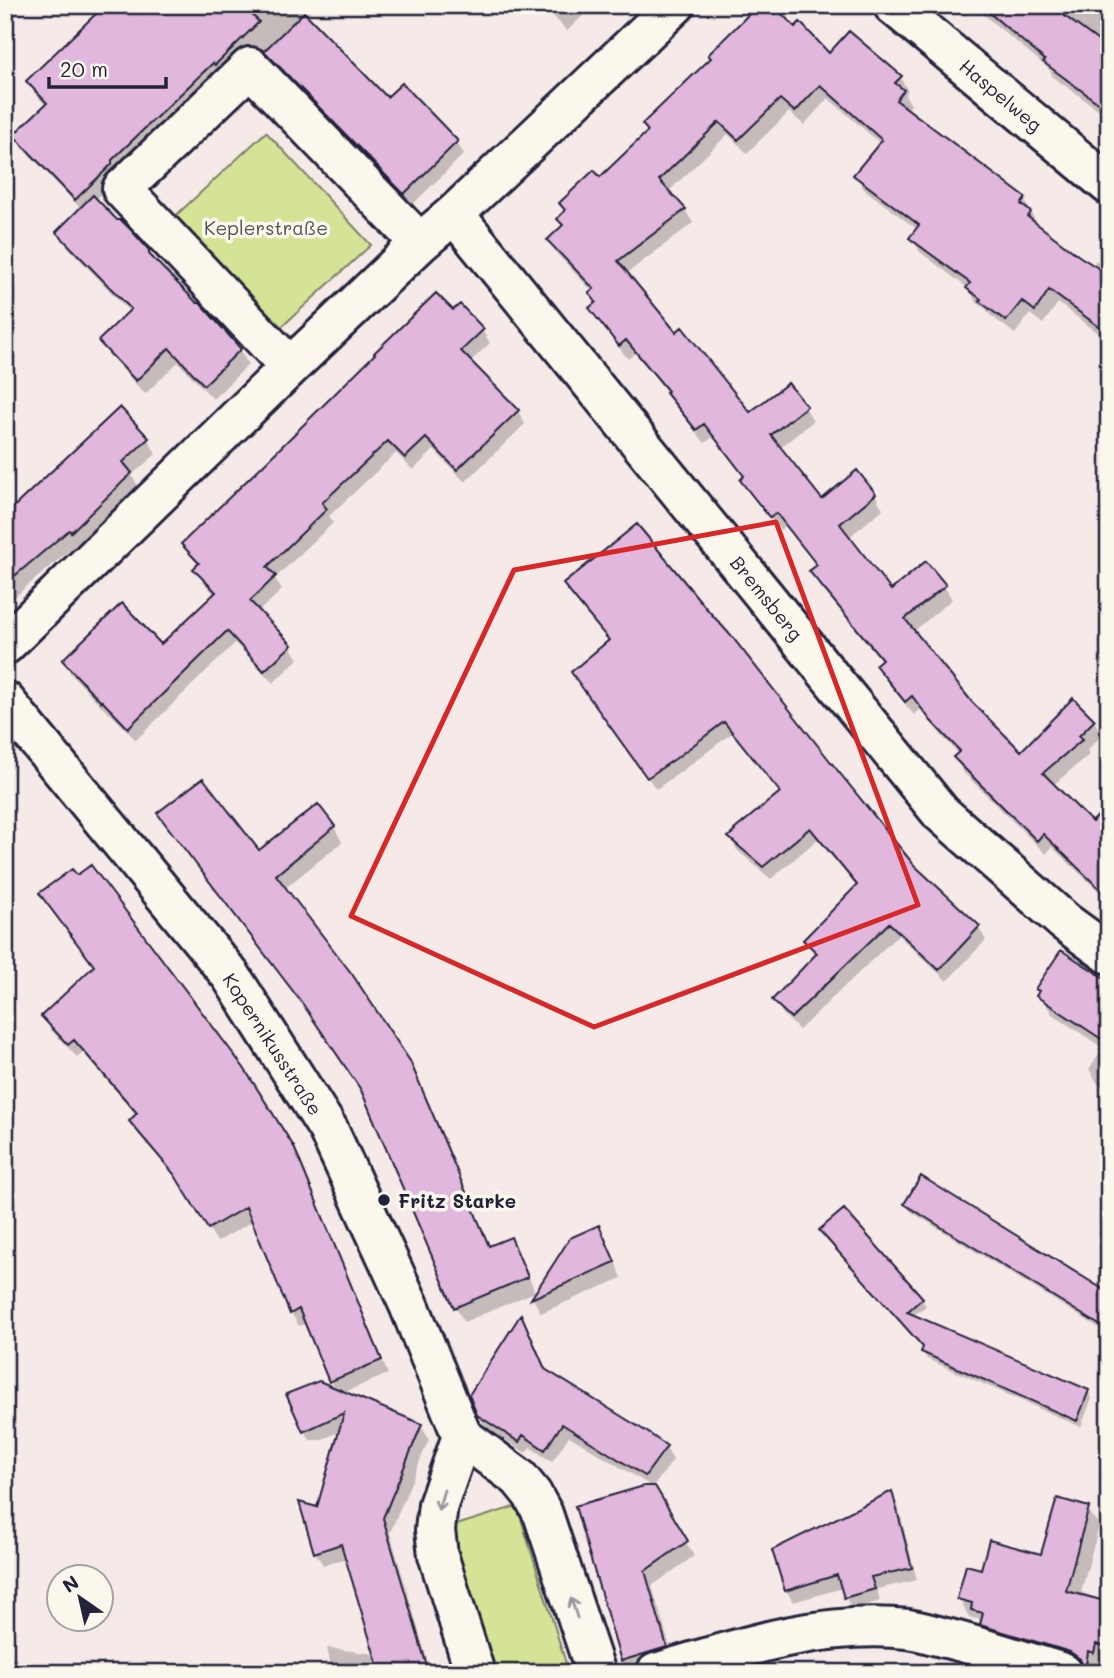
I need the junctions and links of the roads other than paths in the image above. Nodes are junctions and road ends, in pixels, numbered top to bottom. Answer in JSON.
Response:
{"nodes":[{"id":1,"x":675,"y":5,"type":"edge"},
{"id":2,"x":893,"y":5,"type":"edge"},
{"id":3,"x":1109,"y":186,"type":"edge"},
{"id":4,"x":454,"y":214,"type":"junction"},
{"id":5,"x":420,"y":243,"type":"junction"},
{"id":6,"x":290,"y":367,"type":"junction"},
{"id":7,"x":5,"y":645,"type":"edge"},
{"id":8,"x":5,"y":701,"type":"edge"},
{"id":9,"x":1109,"y":954,"type":"edge"},
{"id":10,"x":462,"y":1436,"type":"junction"},
{"id":11,"x":475,"y":1673,"type":"edge"},
{"id":12,"x":596,"y":1673,"type":"edge"},
{"id":13,"x":656,"y":1673,"type":"edge"},
{"id":14,"x":1063,"y":1673,"type":"edge"}],
"edges":[{"from":1,"to":4,"type":"street"},
{"from":2,"to":3,"type":"street","name":"Haspelweg"},
{"from":4,"to":5,"type":"street"},
{"from":4,"to":9,"type":"street","name":"Bremsberg"},
{"from":5,"to":6,"type":"street"},
{"from":5,"to":6,"type":"street"},
{"from":6,"to":7,"type":"street"},
{"from":8,"to":10,"type":"street","name":"Kopernikusstraße"},
{"from":10,"to":11,"type":"street","one_way":true},
{"from":12,"to":10,"type":"street","one_way":true},
{"from":13,"to":14,"type":"street"}]}
